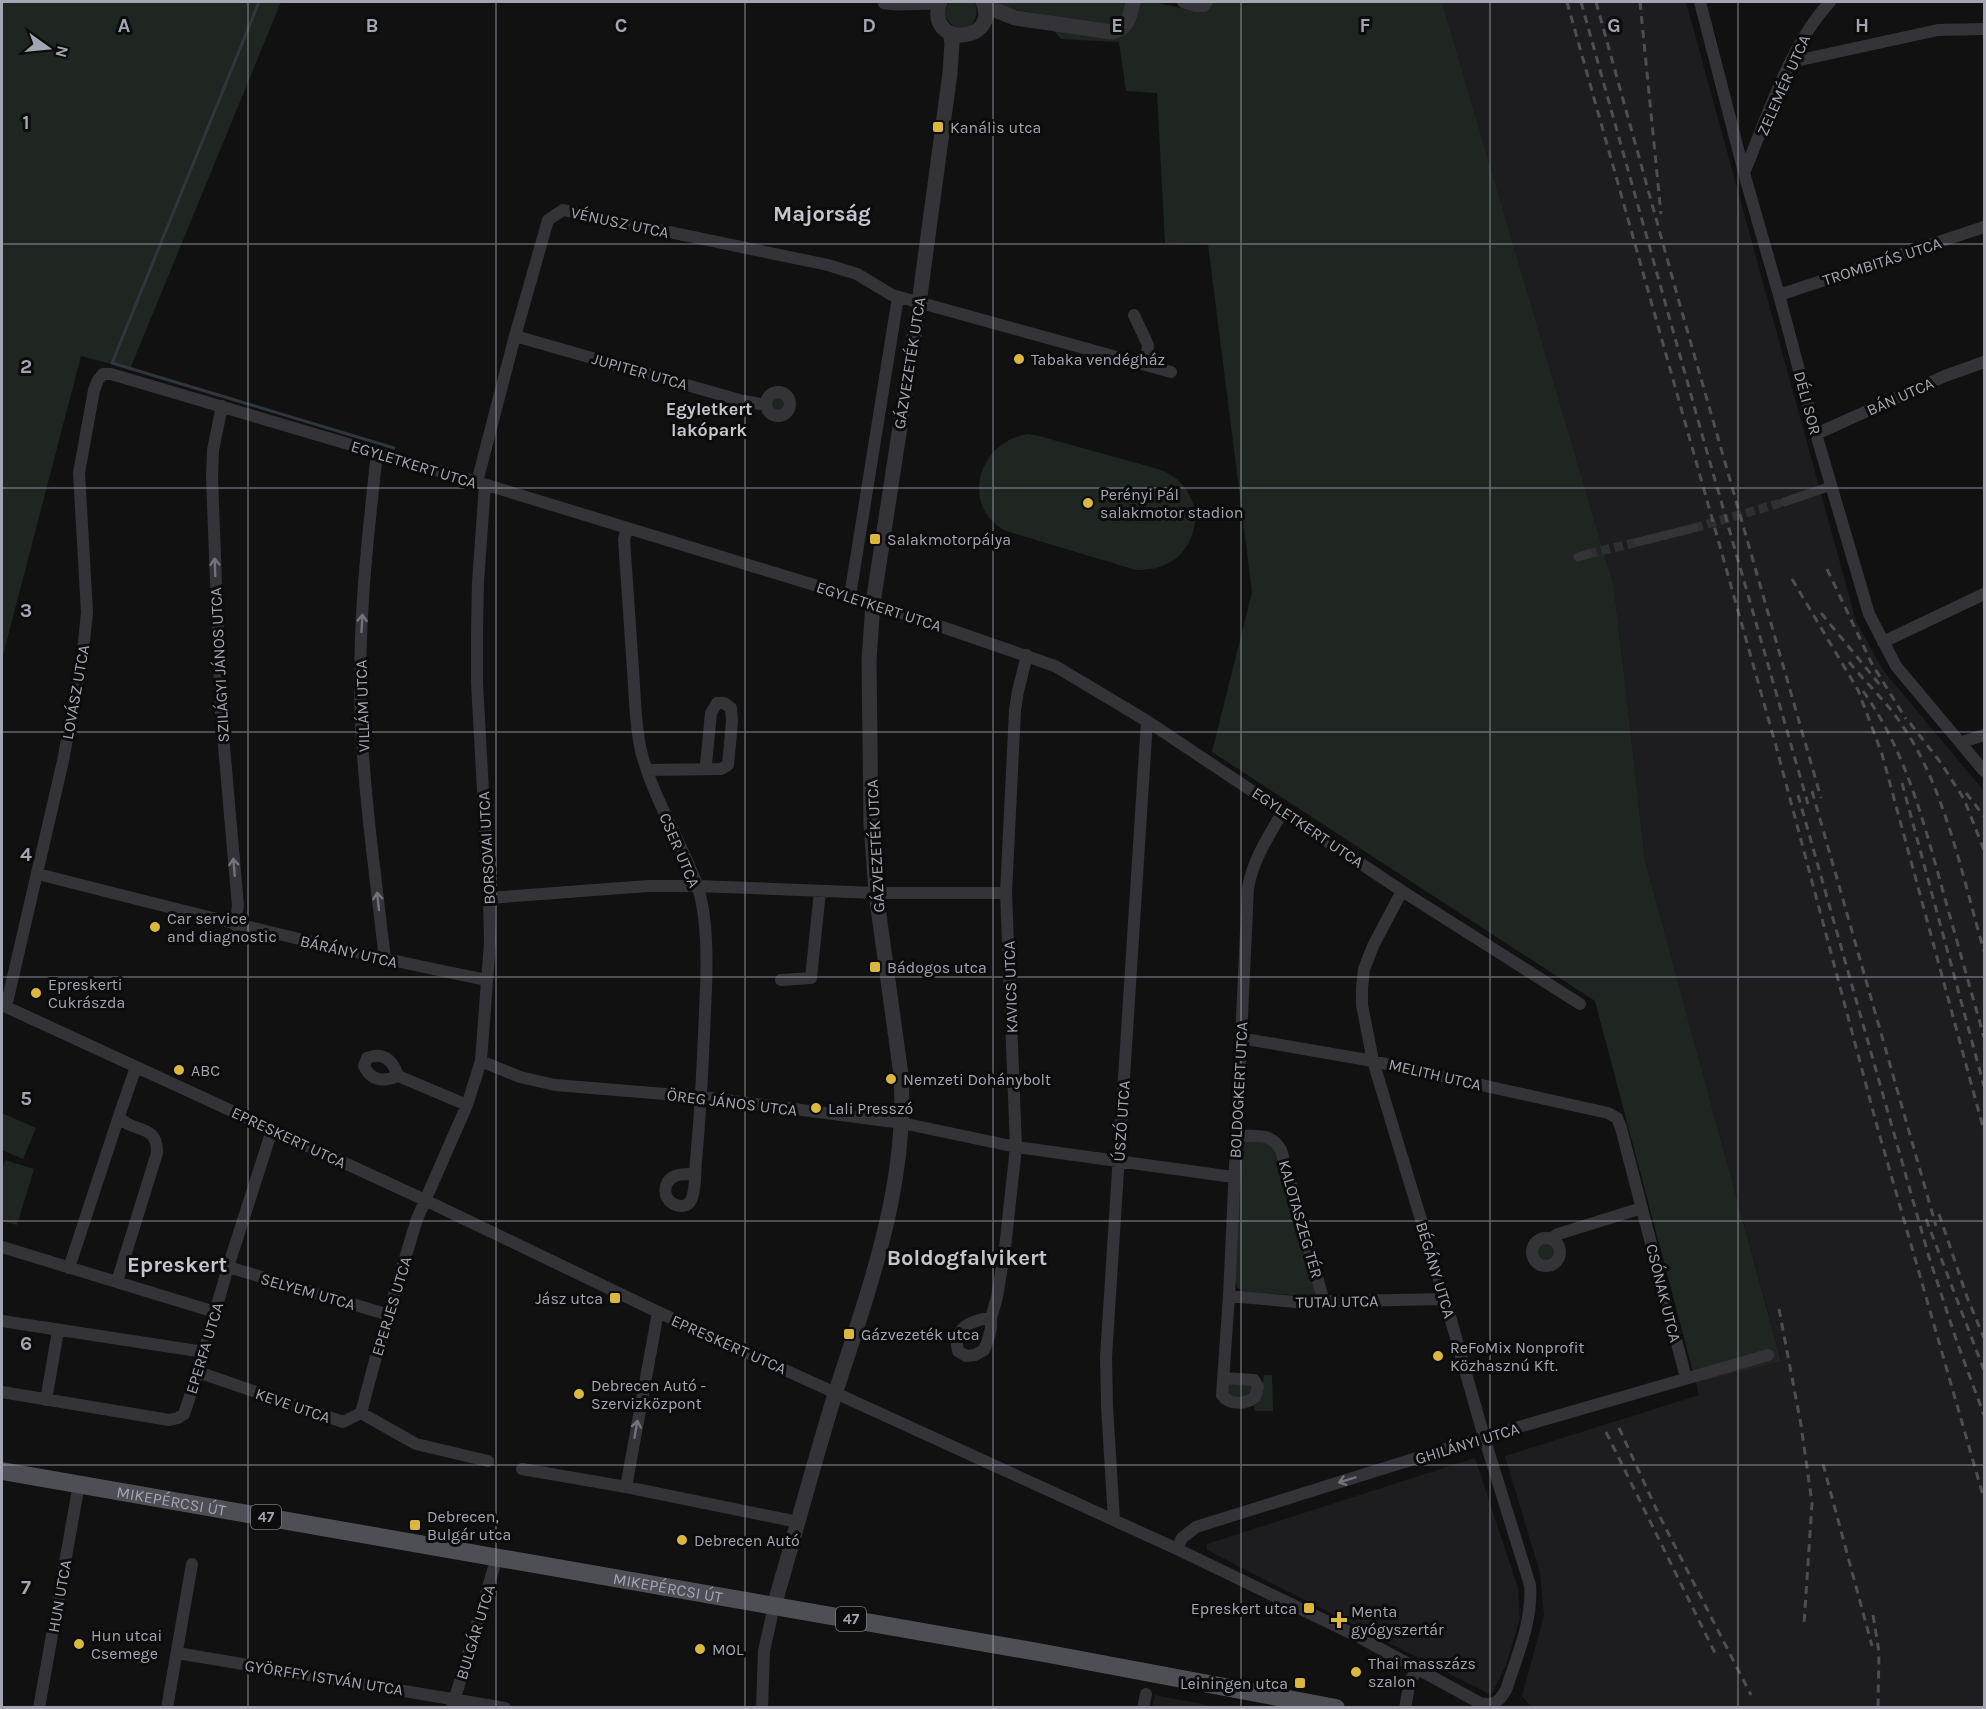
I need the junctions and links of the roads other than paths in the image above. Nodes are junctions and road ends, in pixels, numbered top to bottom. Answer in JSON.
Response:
{"nodes":[{"id":1,"x":891,"y":2,"type":"edge"},
{"id":2,"x":932,"y":2,"type":"edge"},
{"id":3,"x":940,"y":2,"type":"edge"},
{"id":4,"x":1132,"y":2,"type":"edge"},
{"id":5,"x":1183,"y":2,"type":"edge"},
{"id":6,"x":1700,"y":2,"type":"edge"},
{"id":7,"x":1830,"y":2,"type":"edge"},
{"id":8,"x":984,"y":4,"type":"edge"},
{"id":9,"x":1206,"y":4,"type":"edge"},
{"id":10,"x":1015,"y":18,"type":"junction"},
{"id":11,"x":982,"y":25,"type":"junction"},
{"id":12,"x":945,"y":27,"type":"junction"},
{"id":13,"x":1984,"y":29,"type":"edge"},
{"id":14,"x":966,"y":35,"type":"junction"},
{"id":15,"x":1791,"y":62,"type":"junction"},
{"id":16,"x":950,"y":73,"type":"junction"},
{"id":17,"x":1744,"y":173,"type":"junction"},
{"id":18,"x":1984,"y":227,"type":"edge"},
{"id":19,"x":1779,"y":294,"type":"junction"},
{"id":20,"x":898,"y":297,"type":"junction"},
{"id":21,"x":919,"y":303,"type":"junction"},
{"id":22,"x":1134,"y":315,"type":"dead end"},
{"id":23,"x":515,"y":336,"type":"junction"},
{"id":24,"x":1984,"y":362,"type":"edge"},
{"id":25,"x":1146,"y":365,"type":"junction"},
{"id":26,"x":1171,"y":372,"type":"dead end"},
{"id":27,"x":103,"y":374,"type":"joint"},
{"id":28,"x":766,"y":405,"type":"dead end"},
{"id":29,"x":222,"y":406,"type":"junction"},
{"id":30,"x":1816,"y":434,"type":"junction"},
{"id":31,"x":377,"y":453,"type":"junction"},
{"id":32,"x":481,"y":484,"type":"junction"},
{"id":33,"x":1831,"y":486,"type":"junction"},
{"id":34,"x":1784,"y":502,"type":"tunnel mouth"},
{"id":35,"x":1694,"y":528,"type":"tunnel mouth"},
{"id":36,"x":627,"y":529,"type":"junction"},
{"id":37,"x":1638,"y":542,"type":"tunnel mouth"},
{"id":38,"x":1588,"y":554,"type":"tunnel mouth"},
{"id":39,"x":1578,"y":557,"type":"dead end"},
{"id":40,"x":1984,"y":594,"type":"edge"},
{"id":41,"x":850,"y":596,"type":"junction"},
{"id":42,"x":873,"y":603,"type":"junction"},
{"id":43,"x":1883,"y":642,"type":"junction"},
{"id":44,"x":1027,"y":655,"type":"junction"},
{"id":45,"x":1147,"y":721,"type":"junction"},
{"id":46,"x":1984,"y":735,"type":"edge"},
{"id":47,"x":1962,"y":742,"type":"junction"},
{"id":48,"x":706,"y":764,"type":"dead end"},
{"id":49,"x":647,"y":770,"type":"junction"},
{"id":50,"x":1984,"y":771,"type":"edge"},
{"id":51,"x":1283,"y":811,"type":"junction"},
{"id":52,"x":38,"y":874,"type":"junction"},
{"id":53,"x":697,"y":886,"type":"junction"},
{"id":54,"x":820,"y":891,"type":"junction"},
{"id":55,"x":1402,"y":891,"type":"junction"},
{"id":56,"x":876,"y":893,"type":"junction"},
{"id":57,"x":1006,"y":893,"type":"junction"},
{"id":58,"x":489,"y":898,"type":"junction"},
{"id":59,"x":235,"y":925,"type":"junction"},
{"id":60,"x":385,"y":959,"type":"junction"},
{"id":61,"x":487,"y":980,"type":"junction"},
{"id":62,"x":781,"y":980,"type":"dead end"},
{"id":63,"x":1580,"y":1004,"type":"dead end"},
{"id":64,"x":4,"y":1006,"type":"edge"},
{"id":65,"x":1240,"y":1038,"type":"junction"},
{"id":66,"x":481,"y":1061,"type":"junction"},
{"id":67,"x":1373,"y":1061,"type":"junction"},
{"id":68,"x":136,"y":1067,"type":"junction"},
{"id":69,"x":398,"y":1076,"type":"dead end"},
{"id":70,"x":702,"y":1097,"type":"junction"},
{"id":71,"x":467,"y":1105,"type":"junction"},
{"id":72,"x":119,"y":1116,"type":"junction"},
{"id":73,"x":902,"y":1123,"type":"junction"},
{"id":74,"x":1622,"y":1128,"type":"joint"},
{"id":75,"x":272,"y":1130,"type":"junction"},
{"id":76,"x":1236,"y":1136,"type":"junction"},
{"id":77,"x":1016,"y":1147,"type":"junction"},
{"id":78,"x":1118,"y":1162,"type":"junction"},
{"id":79,"x":695,"y":1174,"type":"dead end"},
{"id":80,"x":1233,"y":1177,"type":"junction"},
{"id":81,"x":426,"y":1201,"type":"junction"},
{"id":82,"x":1642,"y":1208,"type":"junction"},
{"id":83,"x":1551,"y":1239,"type":"dead end"},
{"id":84,"x":2,"y":1247,"type":"edge"},
{"id":85,"x":228,"y":1267,"type":"junction"},
{"id":86,"x":69,"y":1268,"type":"junction"},
{"id":87,"x":117,"y":1282,"type":"junction"},
{"id":88,"x":1229,"y":1296,"type":"junction"},
{"id":89,"x":1445,"y":1299,"type":"junction"},
{"id":90,"x":1324,"y":1302,"type":"junction"},
{"id":91,"x":215,"y":1312,"type":"junction"},
{"id":92,"x":658,"y":1312,"type":"junction"},
{"id":93,"x":388,"y":1315,"type":"junction"},
{"id":94,"x":991,"y":1318,"type":"dead end"},
{"id":95,"x":2,"y":1322,"type":"edge"},
{"id":96,"x":58,"y":1331,"type":"junction"},
{"id":97,"x":204,"y":1352,"type":"junction"},
{"id":98,"x":1768,"y":1355,"type":"dead end"},
{"id":99,"x":198,"y":1372,"type":"junction"},
{"id":100,"x":1224,"y":1378,"type":"dead end"},
{"id":101,"x":1686,"y":1378,"type":"junction"},
{"id":102,"x":2,"y":1392,"type":"edge"},
{"id":103,"x":836,"y":1392,"type":"junction"},
{"id":104,"x":46,"y":1400,"type":"junction"},
{"id":105,"x":361,"y":1413,"type":"junction"},
{"id":106,"x":1484,"y":1437,"type":"junction"},
{"id":107,"x":488,"y":1461,"type":"dead end"},
{"id":108,"x":522,"y":1469,"type":"dead end"},
{"id":109,"x":2,"y":1471,"type":"edge"},
{"id":110,"x":79,"y":1484,"type":"junction"},
{"id":111,"x":626,"y":1487,"type":"junction"},
{"id":112,"x":1114,"y":1520,"type":"junction"},
{"id":113,"x":798,"y":1522,"type":"junction"},
{"id":114,"x":1177,"y":1549,"type":"junction"},
{"id":115,"x":497,"y":1557,"type":"junction"},
{"id":116,"x":192,"y":1564,"type":"dead end"},
{"id":117,"x":774,"y":1606,"type":"junction"},
{"id":118,"x":177,"y":1653,"type":"junction"},
{"id":119,"x":1417,"y":1670,"type":"junction"},
{"id":120,"x":1146,"y":1694,"type":"dead end"},
{"id":121,"x":453,"y":1703,"type":"edge"},
{"id":122,"x":39,"y":1707,"type":"edge"},
{"id":123,"x":167,"y":1707,"type":"edge"},
{"id":124,"x":506,"y":1707,"type":"edge"},
{"id":125,"x":762,"y":1707,"type":"edge"},
{"id":126,"x":1143,"y":1707,"type":"edge"},
{"id":127,"x":1336,"y":1707,"type":"edge"},
{"id":128,"x":1405,"y":1707,"type":"edge"}],
"edges":[{"from":1,"to":2,"type":"street"},
{"from":1,"to":12,"type":"street"},
{"from":3,"to":12,"type":"street","name":"GÁZVEZETÉK UTCA"},
{"from":4,"to":10,"type":"street"},
{"from":5,"to":9,"type":"street"},
{"from":6,"to":17,"type":"street","name":"DÉLI SOR"},
{"from":7,"to":15,"type":"street","name":"ZELEMÉR UTCA"},
{"from":8,"to":10,"type":"street"},
{"from":8,"to":11,"type":"street"},
{"from":10,"to":11,"type":"street"},
{"from":11,"to":14,"type":"street"},
{"from":12,"to":14,"type":"street"},
{"from":12,"to":16,"type":"street","name":"GÁZVEZETÉK UTCA"},
{"from":13,"to":15,"type":"street"},
{"from":14,"to":16,"type":"street","name":"GÁZVEZETÉK UTCA"},
{"from":15,"to":17,"type":"street","name":"ZELEMÉR UTCA"},
{"from":16,"to":21,"type":"street","name":"GÁZVEZETÉK UTCA"},
{"from":17,"to":19,"type":"street","name":"DÉLI SOR"},
{"from":18,"to":19,"type":"street","name":"TROMBITÁS UTCA"},
{"from":19,"to":30,"type":"street","name":"DÉLI SOR"},
{"from":20,"to":21,"type":"street","name":"VÉNUSZ UTCA"},
{"from":20,"to":23,"type":"street","name":"VÉNUSZ UTCA"},
{"from":20,"to":41,"type":"street"},
{"from":21,"to":25,"type":"street","name":"VÉNUSZ UTCA"},
{"from":21,"to":42,"type":"street","name":"GÁZVEZETÉK UTCA"},
{"from":22,"to":25,"type":"street"},
{"from":23,"to":28,"type":"street","name":"JUPITER UTCA"},
{"from":23,"to":32,"type":"street","name":"VÉNUSZ UTCA"},
{"from":24,"to":30,"type":"street","name":"BÁN UTCA"},
{"from":25,"to":26,"type":"street","name":"VÉNUSZ UTCA"},
{"from":27,"to":29,"type":"street","name":"EGYLETKERT UTCA"},
{"from":27,"to":52,"type":"street","name":"LOVÁSZ UTCA"},
{"from":29,"to":31,"type":"street","name":"EGYLETKERT UTCA"},
{"from":59,"to":29,"type":"street","name":"SZILÁGYI JÁNOS UTCA","one_way":true},
{"from":30,"to":33,"type":"street","name":"DÉLI SOR"},
{"from":31,"to":32,"type":"street","name":"EGYLETKERT UTCA"},
{"from":60,"to":31,"type":"street","name":"VILLÁM UTCA","one_way":true},
{"from":32,"to":36,"type":"street","name":"EGYLETKERT UTCA"},
{"from":32,"to":58,"type":"street","name":"BORSOVAI UTCA"},
{"from":33,"to":34,"type":"street"},
{"from":33,"to":43,"type":"street","name":"DÉLI SOR"},
{"from":35,"to":37,"type":"street"},
{"from":36,"to":41,"type":"street","name":"EGYLETKERT UTCA"},
{"from":36,"to":49,"type":"street","name":"CSER UTCA"},
{"from":38,"to":39,"type":"street"},
{"from":40,"to":43,"type":"street"},
{"from":41,"to":42,"type":"street","name":"EGYLETKERT UTCA"},
{"from":42,"to":44,"type":"street","name":"EGYLETKERT UTCA"},
{"from":42,"to":56,"type":"street","name":"GÁZVEZETÉK UTCA"},
{"from":43,"to":47,"type":"street","name":"DÉLI SOR"},
{"from":44,"to":45,"type":"street","name":"EGYLETKERT UTCA"},
{"from":44,"to":57,"type":"street","name":"KAVICS UTCA"},
{"from":45,"to":51,"type":"street","name":"EGYLETKERT UTCA"},
{"from":45,"to":78,"type":"street","name":"ÚSZÓ UTCA"},
{"from":46,"to":47,"type":"street"},
{"from":47,"to":50,"type":"street","name":"DÉLI SOR"},
{"from":48,"to":49,"type":"street"},
{"from":49,"to":53,"type":"street","name":"CSER UTCA"},
{"from":51,"to":55,"type":"street","name":"EGYLETKERT UTCA"},
{"from":51,"to":65,"type":"street","name":"BOLDOGKERT UTCA"},
{"from":52,"to":59,"type":"street","name":"BÁRÁNY UTCA"},
{"from":52,"to":64,"type":"street","name":"LOVÁSZ UTCA"},
{"from":53,"to":54,"type":"street"},
{"from":53,"to":58,"type":"street"},
{"from":53,"to":70,"type":"street","name":"CSER UTCA"},
{"from":54,"to":56,"type":"street"},
{"from":54,"to":62,"type":"street"},
{"from":55,"to":63,"type":"street","name":"EGYLETKERT UTCA"},
{"from":55,"to":67,"type":"street","name":"BÉGÁNY UTCA"},
{"from":56,"to":57,"type":"street"},
{"from":56,"to":73,"type":"street","name":"GÁZVEZETÉK UTCA"},
{"from":57,"to":77,"type":"street","name":"KAVICS UTCA"},
{"from":58,"to":61,"type":"street","name":"BORSOVAI UTCA"},
{"from":59,"to":60,"type":"street","name":"BÁRÁNY UTCA"},
{"from":60,"to":61,"type":"street","name":"BÁRÁNY UTCA"},
{"from":61,"to":66,"type":"street","name":"BORSOVAI UTCA"},
{"from":64,"to":68,"type":"street","name":"EPRESKERT UTCA"},
{"from":65,"to":67,"type":"street","name":"MELITH UTCA"},
{"from":65,"to":76,"type":"street","name":"BOLDOGKERT UTCA"},
{"from":66,"to":70,"type":"street","name":"ÖREG JÁNOS UTCA"},
{"from":66,"to":71,"type":"street","name":"BORSOVAI UTCA"},
{"from":67,"to":74,"type":"street","name":"MELITH UTCA"},
{"from":67,"to":89,"type":"street","name":"BÉGÁNY UTCA"},
{"from":68,"to":72,"type":"street"},
{"from":68,"to":75,"type":"street","name":"EPRESKERT UTCA"},
{"from":69,"to":71,"type":"street"},
{"from":70,"to":73,"type":"street","name":"ÖREG JÁNOS UTCA"},
{"from":70,"to":79,"type":"street","name":"CSER UTCA"},
{"from":71,"to":81,"type":"street","name":"BORSOVAI UTCA"},
{"from":72,"to":86,"type":"street"},
{"from":72,"to":87,"type":"street"},
{"from":73,"to":77,"type":"street","name":"ÖREG JÁNOS UTCA"},
{"from":73,"to":103,"type":"street","name":"GÁZVEZETÉK UTCA"},
{"from":74,"to":82,"type":"street","name":"CSÓNAK UTCA"},
{"from":75,"to":81,"type":"street","name":"EPRESKERT UTCA"},
{"from":75,"to":85,"type":"street","name":"EPERFA UTCA"},
{"from":76,"to":80,"type":"street","name":"BOLDOGKERT UTCA"},
{"from":76,"to":90,"type":"street","name":"KALOTASZEG TÉR"},
{"from":77,"to":78,"type":"street","name":"ÖREG JÁNOS UTCA"},
{"from":77,"to":94,"type":"street","name":"KAVICS UTCA"},
{"from":78,"to":80,"type":"street","name":"ÖREG JÁNOS UTCA"},
{"from":78,"to":112,"type":"street","name":"ÚSZÓ UTCA"},
{"from":80,"to":88,"type":"street","name":"BOLDOGKERT UTCA"},
{"from":81,"to":92,"type":"street","name":"EPRESKERT UTCA"},
{"from":81,"to":93,"type":"street","name":"EPERJES UTCA"},
{"from":82,"to":83,"type":"street"},
{"from":82,"to":101,"type":"street","name":"CSÓNAK UTCA"},
{"from":84,"to":86,"type":"street"},
{"from":85,"to":91,"type":"street","name":"EPERFA UTCA"},
{"from":85,"to":93,"type":"street","name":"SELYEM UTCA"},
{"from":86,"to":87,"type":"street"},
{"from":87,"to":91,"type":"street"},
{"from":88,"to":90,"type":"street","name":"TUTAJ UTCA"},
{"from":88,"to":100,"type":"street","name":"BOLDOGKERT UTCA"},
{"from":89,"to":90,"type":"street","name":"TUTAJ UTCA"},
{"from":89,"to":106,"type":"street","name":"BÉGÁNY UTCA"},
{"from":91,"to":97,"type":"street","name":"EPERFA UTCA"},
{"from":92,"to":103,"type":"street","name":"EPRESKERT UTCA"},
{"from":111,"to":92,"type":"street","one_way":true},
{"from":93,"to":105,"type":"street","name":"EPERJES UTCA"},
{"from":95,"to":96,"type":"street"},
{"from":96,"to":97,"type":"street"},
{"from":96,"to":104,"type":"street"},
{"from":97,"to":99,"type":"street","name":"EPERFA UTCA"},
{"from":98,"to":101,"type":"street","name":"GHILÁNYI UTCA"},
{"from":99,"to":104,"type":"street","name":"EPERFA UTCA"},
{"from":99,"to":105,"type":"street","name":"KEVE UTCA"},
{"from":101,"to":106,"type":"street","name":"GHILÁNYI UTCA"},
{"from":102,"to":104,"type":"street"},
{"from":103,"to":112,"type":"street","name":"EPRESKERT UTCA"},
{"from":103,"to":113,"type":"street","name":"GÁZVEZETÉK UTCA"},
{"from":105,"to":107,"type":"street"},
{"from":106,"to":114,"type":"street","name":"GHILÁNYI UTCA","one_way":true},
{"from":106,"to":119,"type":"street","name":"BÉGÁNY UTCA"},
{"from":108,"to":111,"type":"street"},
{"from":109,"to":110,"type":"main road","name":"MIKEPÉRCSI ÚT","number":"47"},
{"from":110,"to":115,"type":"main road","name":"MIKEPÉRCSI ÚT","number":"47"},
{"from":110,"to":122,"type":"street","name":"HUN UTCA"},
{"from":111,"to":113,"type":"street"},
{"from":112,"to":114,"type":"street","name":"EPRESKERT UTCA"},
{"from":113,"to":117,"type":"street","name":"GÁZVEZETÉK UTCA"},
{"from":114,"to":119,"type":"street","name":"EPRESKERT UTCA"},
{"from":115,"to":117,"type":"main road","name":"MIKEPÉRCSI ÚT","number":"47"},
{"from":115,"to":121,"type":"street","name":"BULGÁR UTCA"},
{"from":116,"to":118,"type":"street"},
{"from":117,"to":125,"type":"street"},
{"from":117,"to":127,"type":"main road","name":"MIKEPÉRCSI ÚT","number":"47"},
{"from":118,"to":121,"type":"street","name":"GYÖRFFY ISTVÁN UTCA"},
{"from":118,"to":123,"type":"street"},
{"from":119,"to":128,"type":"street"},
{"from":120,"to":126,"type":"street"},
{"from":121,"to":124,"type":"street","name":"GYÖRFFY ISTVÁN UTCA"}]}
